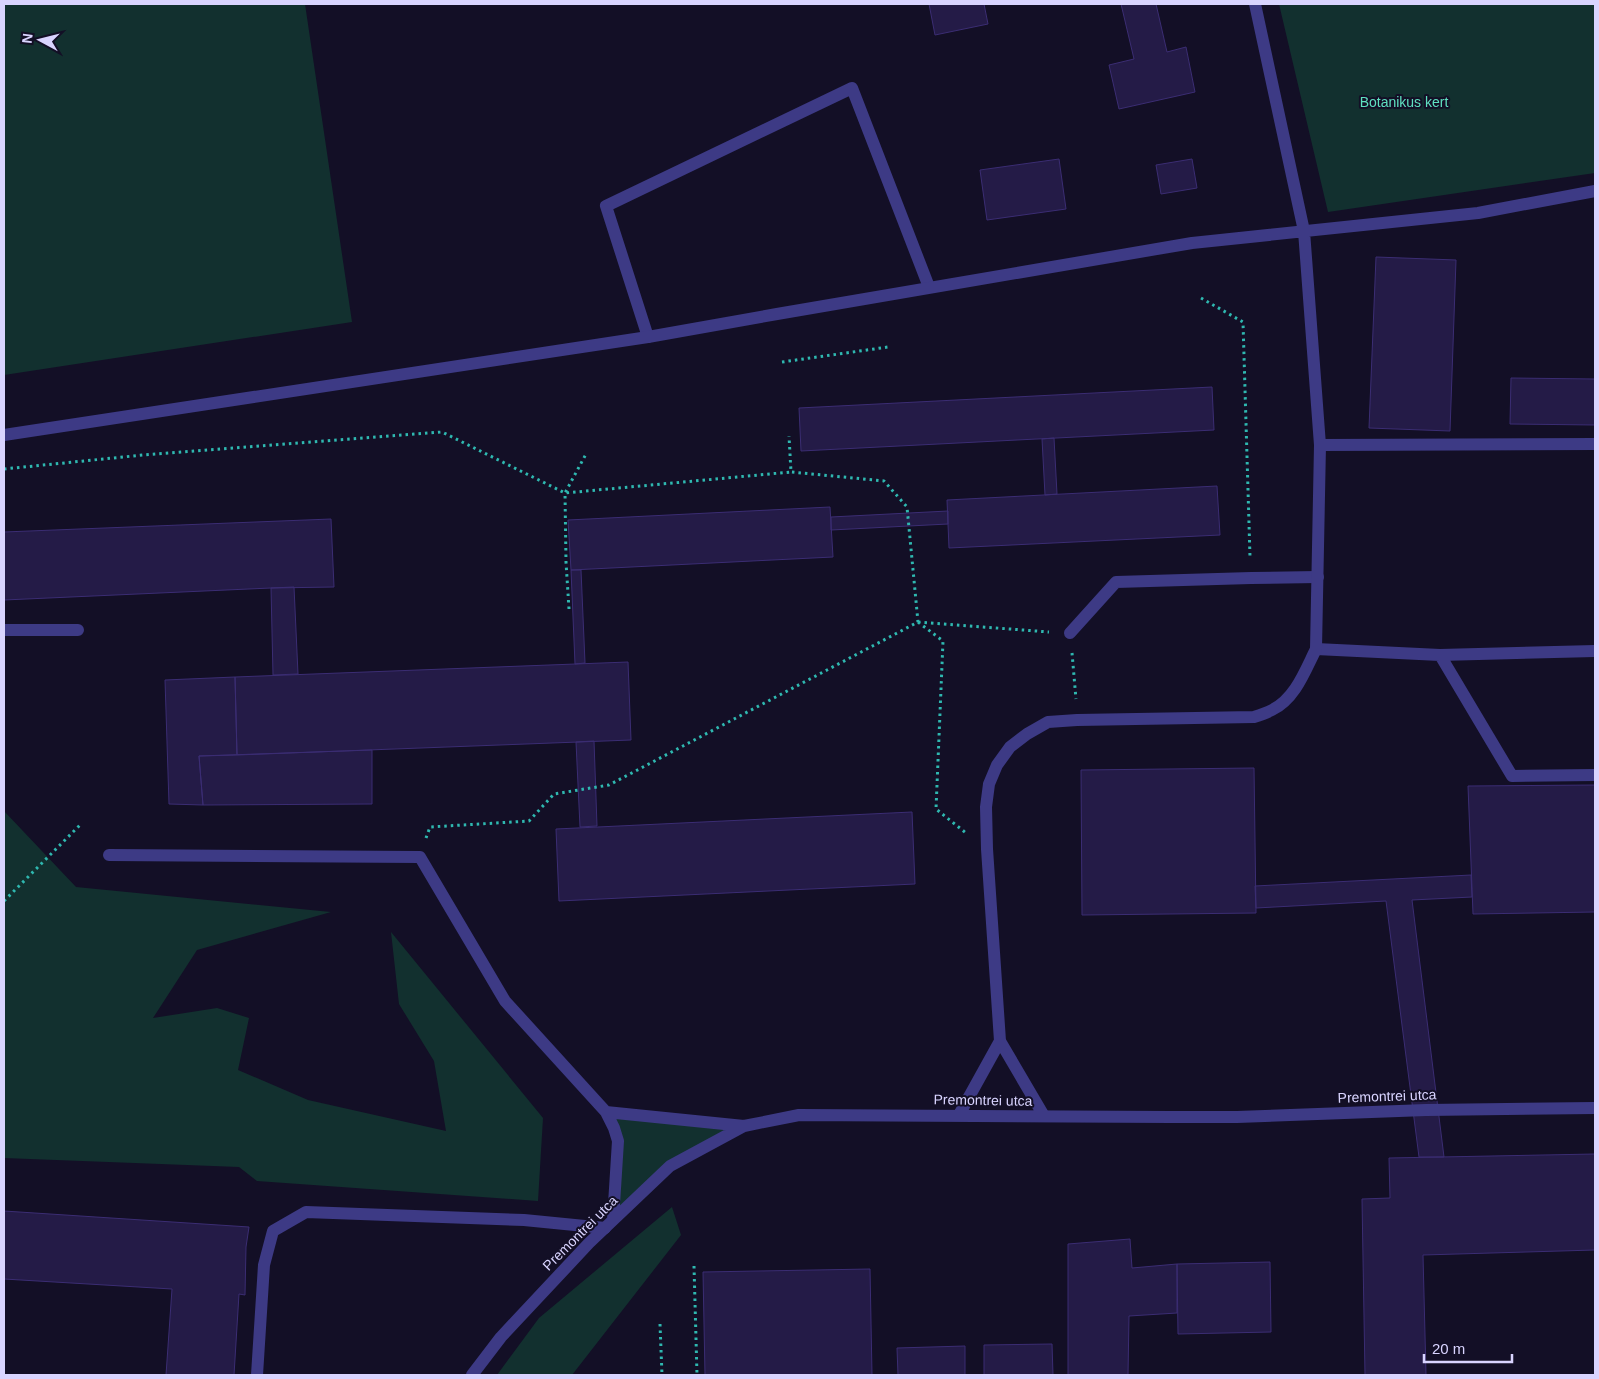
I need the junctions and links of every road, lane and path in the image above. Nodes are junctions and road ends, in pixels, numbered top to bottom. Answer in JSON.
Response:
{"nodes":[{"id":1,"x":1255,"y":4,"type":"edge"},
{"id":2,"x":1595,"y":191,"type":"edge"},
{"id":3,"x":1304,"y":231,"type":"junction"},
{"id":4,"x":929,"y":287,"type":"junction"},
{"id":5,"x":1201,"y":298,"type":"dead end"},
{"id":6,"x":648,"y":337,"type":"junction"},
{"id":7,"x":888,"y":347,"type":"dead end"},
{"id":8,"x":782,"y":362,"type":"dead end"},
{"id":9,"x":4,"y":435,"type":"edge"},
{"id":10,"x":789,"y":436,"type":"dead end"},
{"id":11,"x":1595,"y":444,"type":"edge"},
{"id":12,"x":1320,"y":445,"type":"junction"},
{"id":13,"x":586,"y":454,"type":"dead end"},
{"id":14,"x":4,"y":469,"type":"edge"},
{"id":15,"x":791,"y":472,"type":"junction"},
{"id":16,"x":565,"y":493,"type":"junction"},
{"id":17,"x":1318,"y":577,"type":"junction"},
{"id":18,"x":1250,"y":578,"type":"junction"},
{"id":19,"x":569,"y":609,"type":"dead end"},
{"id":20,"x":918,"y":622,"type":"junction"},
{"id":21,"x":4,"y":630,"type":"edge"},
{"id":22,"x":78,"y":630,"type":"dead end"},
{"id":23,"x":1070,"y":633,"type":"junction"},
{"id":24,"x":1316,"y":650,"type":"junction"},
{"id":25,"x":1595,"y":650,"type":"edge"},
{"id":26,"x":1440,"y":655,"type":"junction"},
{"id":27,"x":1077,"y":720,"type":"junction"},
{"id":28,"x":1595,"y":775,"type":"edge"},
{"id":29,"x":82,"y":823,"type":"dead end"},
{"id":30,"x":986,"y":849,"type":"junction"},
{"id":31,"x":109,"y":855,"type":"dead end"},
{"id":32,"x":420,"y":857,"type":"junction"},
{"id":33,"x":4,"y":901,"type":"edge"},
{"id":34,"x":1000,"y":1041,"type":"junction"},
{"id":35,"x":1595,"y":1108,"type":"edge"},
{"id":36,"x":606,"y":1112,"type":"junction"},
{"id":37,"x":959,"y":1115,"type":"junction"},
{"id":38,"x":1044,"y":1116,"type":"junction"},
{"id":39,"x":744,"y":1126,"type":"junction"},
{"id":40,"x":609,"y":1224,"type":"junction"},
{"id":41,"x":694,"y":1266,"type":"dead end"},
{"id":42,"x":660,"y":1324,"type":"dead end"},
{"id":43,"x":257,"y":1375,"type":"edge"},
{"id":44,"x":472,"y":1375,"type":"edge"},
{"id":45,"x":662,"y":1375,"type":"edge"},
{"id":46,"x":697,"y":1375,"type":"edge"}],
"edges":[{"from":1,"to":3,"type":"street"},
{"from":2,"to":3,"type":"street"},
{"from":3,"to":4,"type":"street"},
{"from":3,"to":12,"type":"street"},
{"from":4,"to":6,"type":"street"},
{"from":4,"to":6,"type":"street"},
{"from":5,"to":18,"type":"path"},
{"from":6,"to":9,"type":"street"},
{"from":7,"to":8,"type":"path"},
{"from":10,"to":15,"type":"path"},
{"from":11,"to":12,"type":"street"},
{"from":12,"to":17,"type":"street"},
{"from":13,"to":16,"type":"path"},
{"from":14,"to":16,"type":"path"},
{"from":15,"to":16,"type":"path"},
{"from":15,"to":20,"type":"path"},
{"from":16,"to":19,"type":"path"},
{"from":17,"to":18,"type":"street"},
{"from":17,"to":24,"type":"street"},
{"from":18,"to":23,"type":"street"},
{"from":20,"to":23,"type":"path"},
{"from":20,"to":30,"type":"path"},
{"from":20,"to":32,"type":"path"},
{"from":21,"to":22,"type":"street"},
{"from":23,"to":27,"type":"path"},
{"from":24,"to":26,"type":"street"},
{"from":24,"to":27,"type":"street"},
{"from":25,"to":26,"type":"street"},
{"from":26,"to":28,"type":"street"},
{"from":27,"to":30,"type":"street"},
{"from":29,"to":33,"type":"path"},
{"from":30,"to":34,"type":"street"},
{"from":31,"to":32,"type":"street"},
{"from":32,"to":36,"type":"street"},
{"from":34,"to":37,"type":"street"},
{"from":34,"to":38,"type":"street"},
{"from":35,"to":38,"type":"street","name":"Premontrei utca"},
{"from":36,"to":39,"type":"street"},
{"from":36,"to":40,"type":"street"},
{"from":37,"to":38,"type":"street","name":"Premontrei utca"},
{"from":37,"to":39,"type":"street","name":"Premontrei utca"},
{"from":39,"to":40,"type":"street","name":"Premontrei utca"},
{"from":40,"to":43,"type":"street"},
{"from":40,"to":44,"type":"street","name":"Premontrei utca"},
{"from":41,"to":46,"type":"path"},
{"from":42,"to":45,"type":"path"}]}
